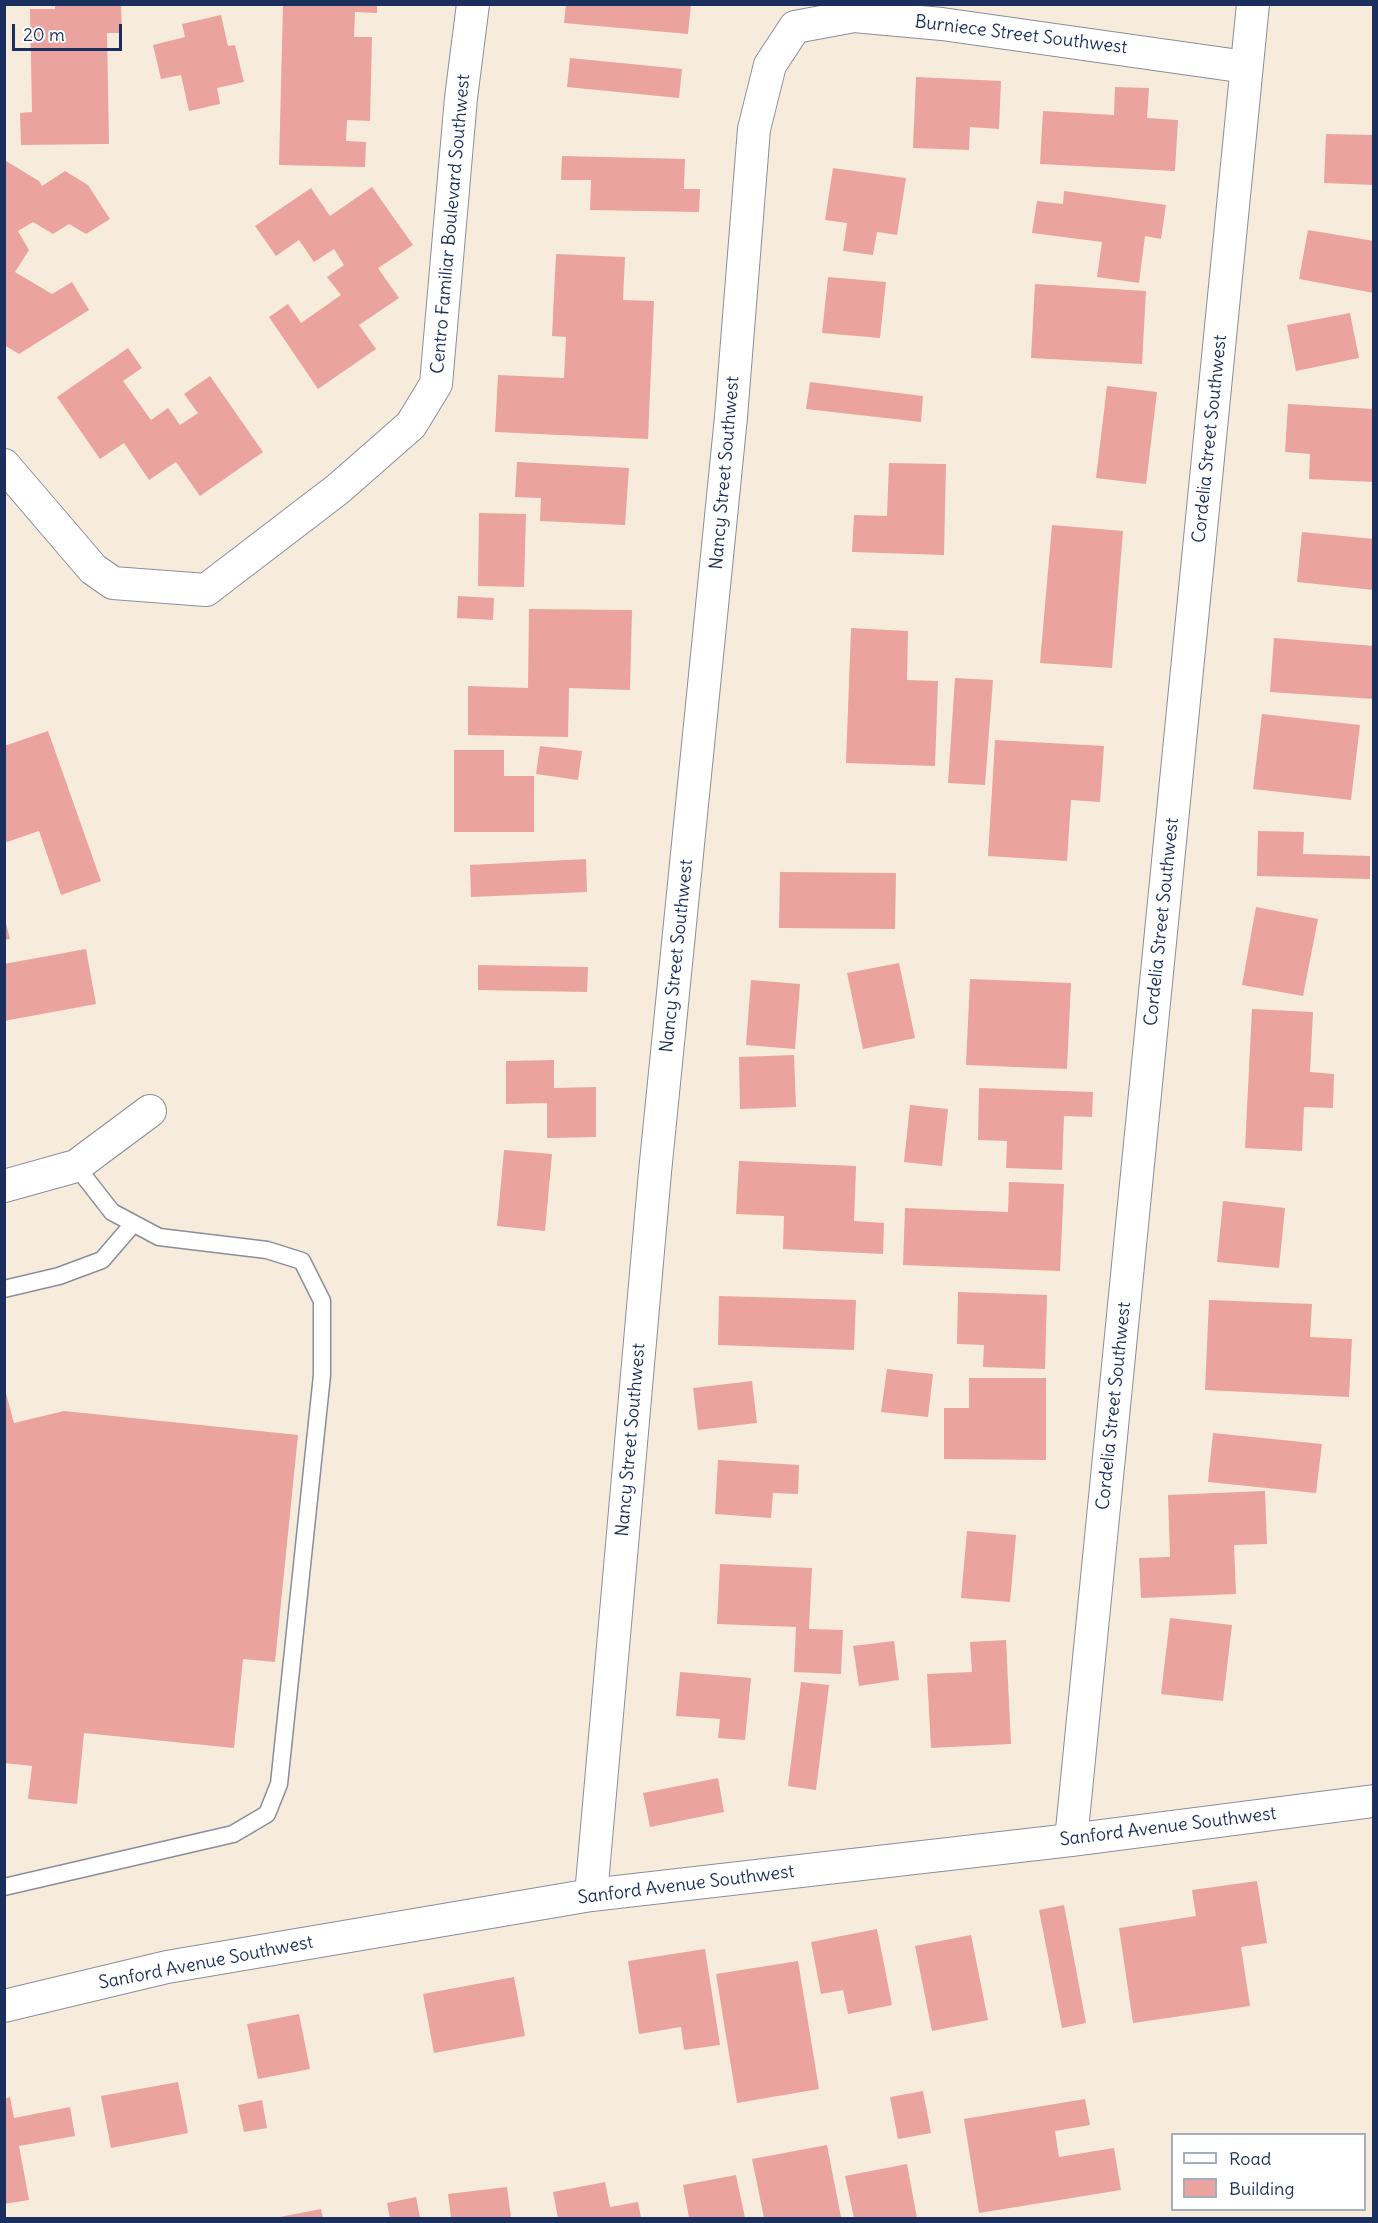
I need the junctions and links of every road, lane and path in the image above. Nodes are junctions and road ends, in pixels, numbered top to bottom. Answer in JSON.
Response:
{"nodes":[{"id":1,"x":473,"y":4,"type":"edge"},
{"id":2,"x":1253,"y":4,"type":"edge"},
{"id":3,"x":795,"y":27,"type":"joint"},
{"id":4,"x":1246,"y":67,"type":"junction"},
{"id":5,"x":4,"y":465,"type":"edge"},
{"id":6,"x":150,"y":1111,"type":"dead end"},
{"id":7,"x":76,"y":1166,"type":"junction"},
{"id":8,"x":4,"y":1186,"type":"edge"},
{"id":9,"x":133,"y":1224,"type":"junction"},
{"id":10,"x":4,"y":1288,"type":"edge"},
{"id":11,"x":1374,"y":1801,"type":"edge"},
{"id":12,"x":1071,"y":1840,"type":"junction"},
{"id":13,"x":4,"y":1887,"type":"edge"},
{"id":14,"x":591,"y":1895,"type":"junction"},
{"id":15,"x":4,"y":2006,"type":"edge"}],
"edges":[{"from":1,"to":5,"type":"street","name":"Centro Familiar Boulevard Southwest"},
{"from":2,"to":4,"type":"street","name":"Cordelia Street Southwest"},
{"from":3,"to":4,"type":"street","name":"Burniece Street Southwest"},
{"from":3,"to":14,"type":"street","name":"Nancy Street Southwest"},
{"from":4,"to":12,"type":"street","name":"Cordelia Street Southwest"},
{"from":6,"to":7,"type":"street"},
{"from":7,"to":8,"type":"street"},
{"from":7,"to":9,"type":"lane"},
{"from":9,"to":10,"type":"lane"},
{"from":9,"to":13,"type":"lane"},
{"from":11,"to":12,"type":"street","name":"Sanford Avenue Southwest"},
{"from":12,"to":14,"type":"street","name":"Sanford Avenue Southwest"},
{"from":14,"to":15,"type":"street","name":"Sanford Avenue Southwest"}]}
